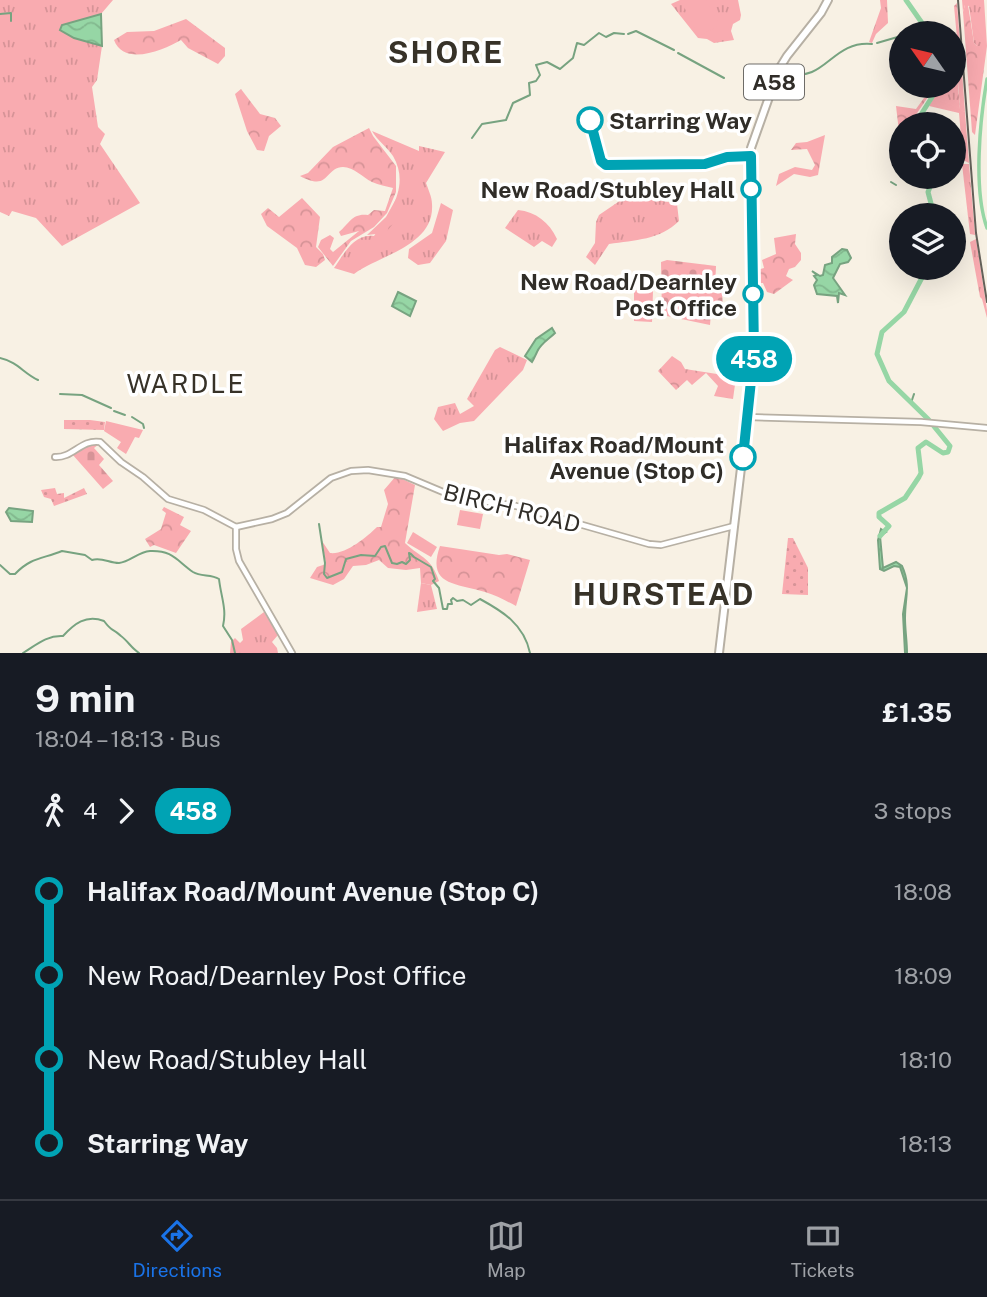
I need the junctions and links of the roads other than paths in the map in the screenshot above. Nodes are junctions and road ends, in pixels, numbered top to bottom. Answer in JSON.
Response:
{"nodes":[{"id":1,"x":828,"y":0,"type":"edge"},
{"id":2,"x":748,"y":417,"type":"junction"},
{"id":3,"x":987,"y":428,"type":"edge"},
{"id":4,"x":55,"y":457,"type":"dead end"},
{"id":5,"x":236,"y":527,"type":"junction"},
{"id":6,"x":721,"y":530,"type":"junction"},
{"id":7,"x":733,"y":532,"type":"junction"},
{"id":8,"x":292,"y":653,"type":"edge"},
{"id":9,"x":719,"y":653,"type":"edge"}],
"edges":[{"from":1,"to":2,"type":"highway","number":"A58"},
{"from":2,"to":3,"type":"street"},
{"from":2,"to":7,"type":"highway","number":"A58"},
{"from":4,"to":5,"type":"street"},
{"from":5,"to":6,"type":"street","name":"BIRCH ROAD"},
{"from":5,"to":8,"type":"street"},
{"from":6,"to":7,"type":"street"},
{"from":6,"to":7,"type":"street","name":"BIRCH ROAD"},
{"from":7,"to":9,"type":"highway","number":"A58"}]}
